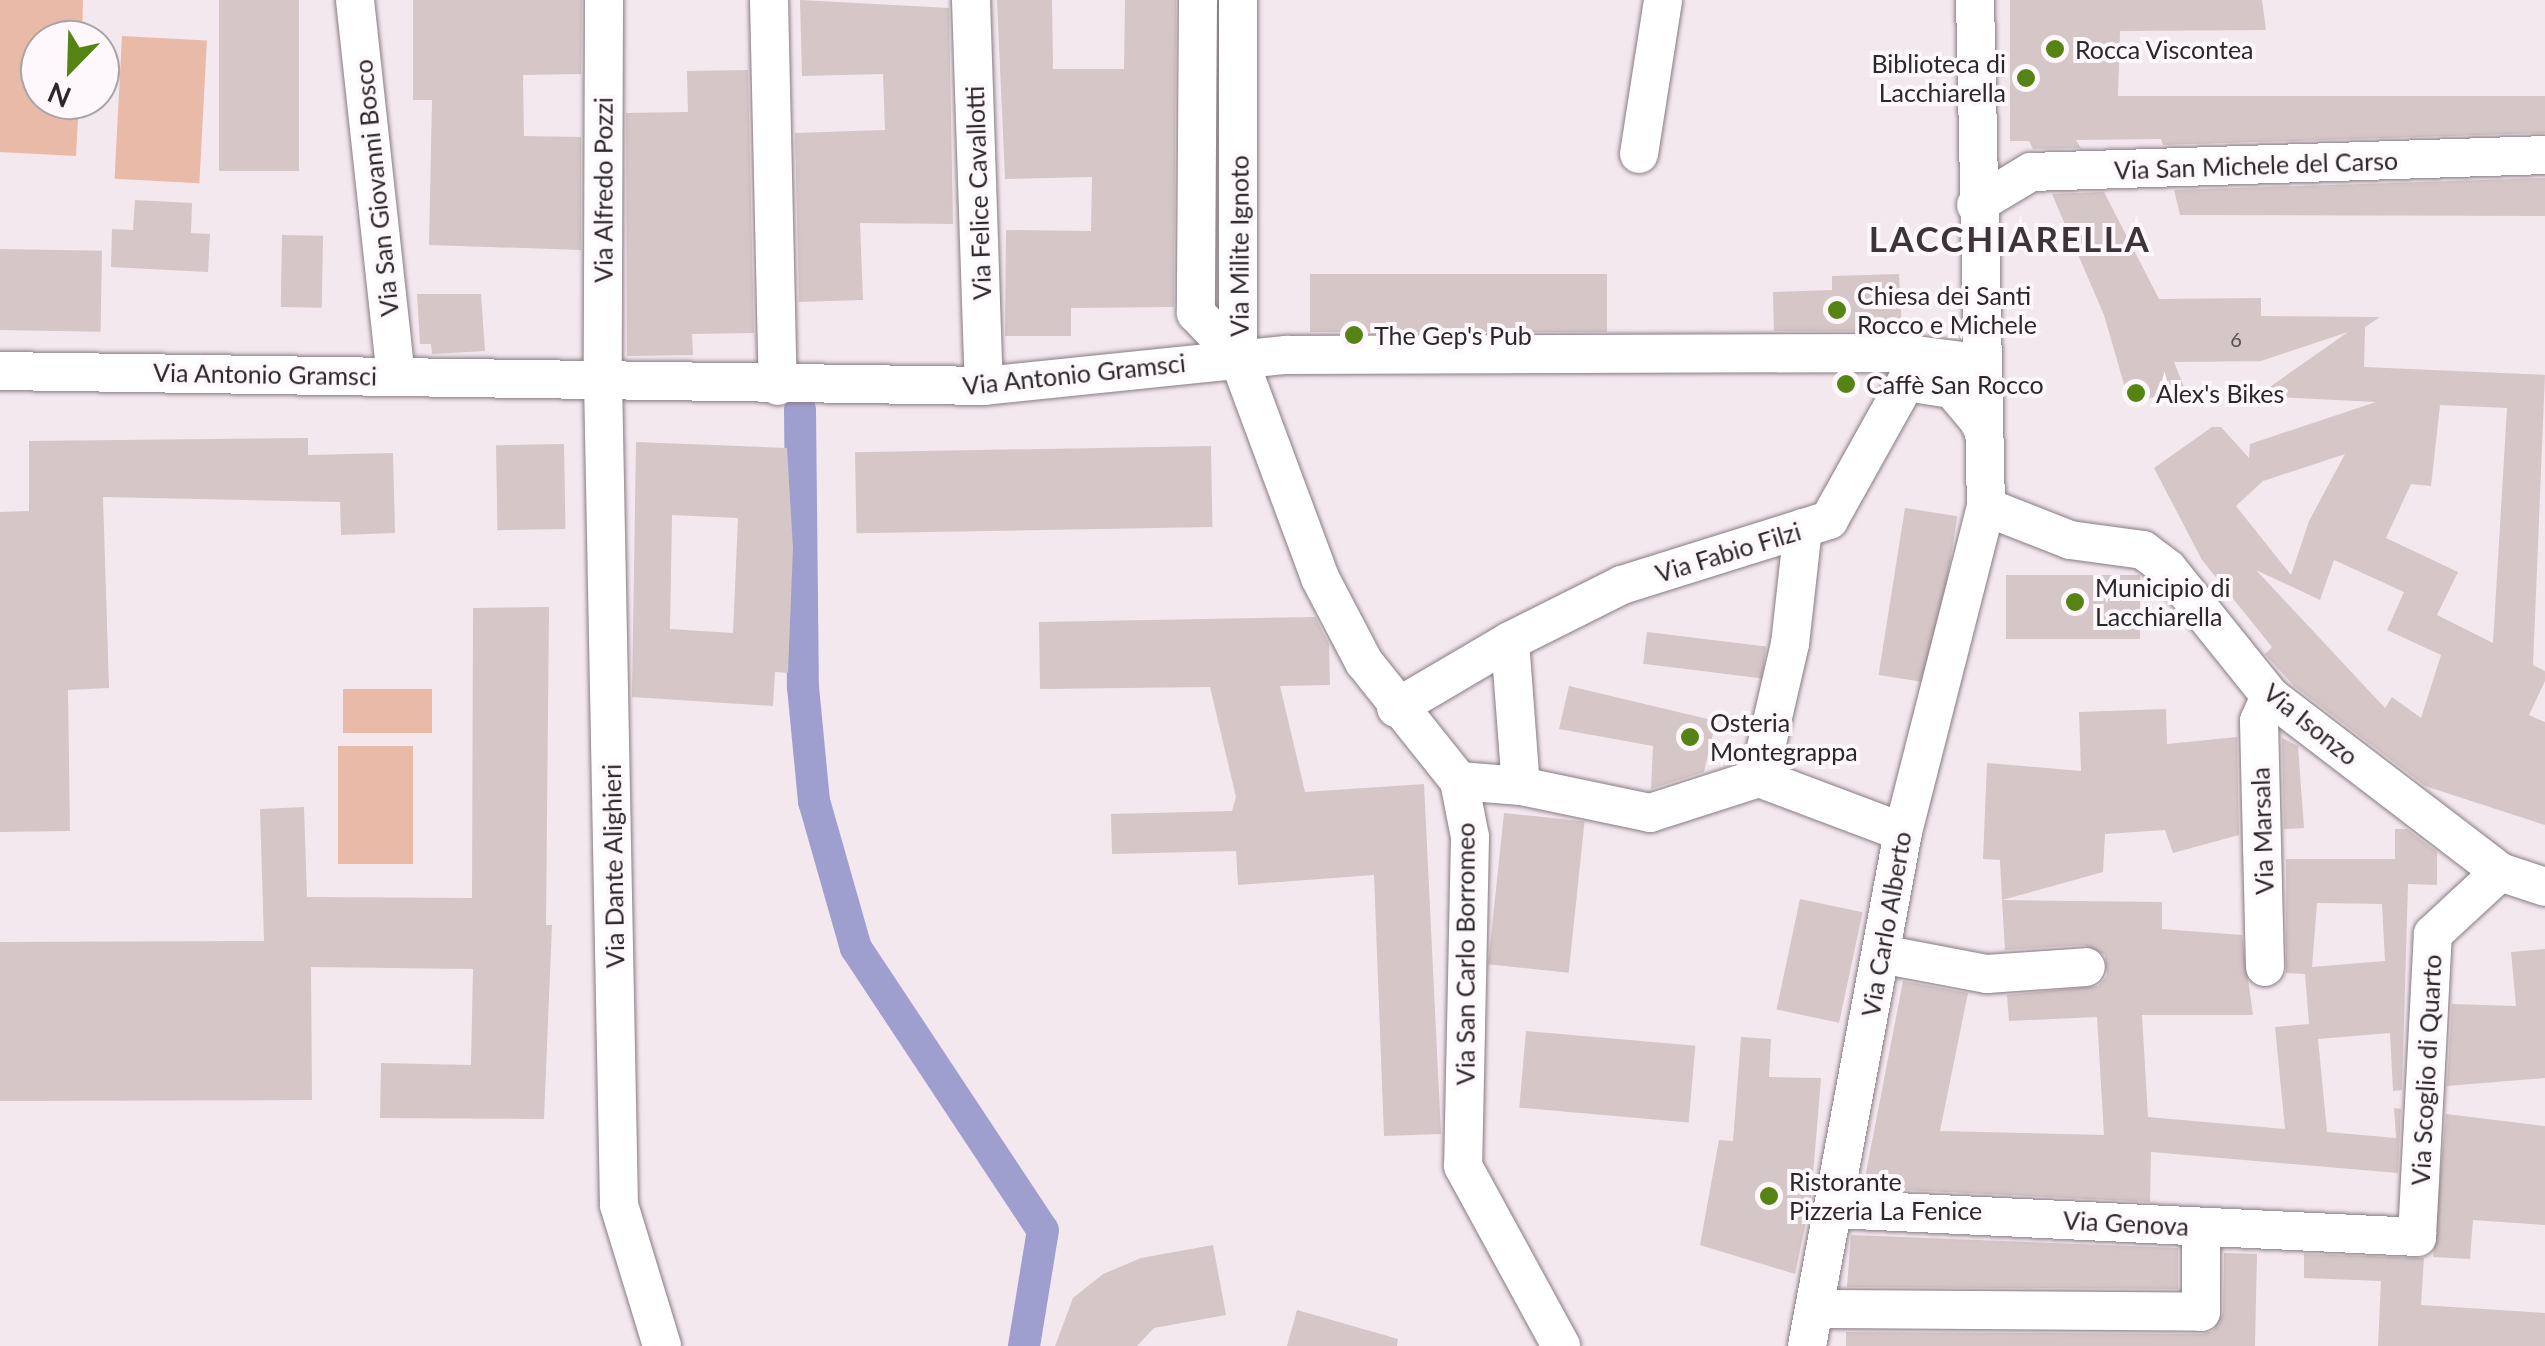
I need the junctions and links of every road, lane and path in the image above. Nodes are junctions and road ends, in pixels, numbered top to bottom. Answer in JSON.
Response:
{"nodes":[{"id":1,"x":355,"y":0,"type":"edge"},
{"id":2,"x":604,"y":0,"type":"edge"},
{"id":3,"x":769,"y":0,"type":"edge"},
{"id":4,"x":972,"y":0,"type":"edge"},
{"id":5,"x":1198,"y":0,"type":"edge"},
{"id":6,"x":1238,"y":0,"type":"edge"},
{"id":7,"x":1663,"y":0,"type":"edge"},
{"id":8,"x":1975,"y":0,"type":"edge"},
{"id":9,"x":1639,"y":154,"type":"dead end"},
{"id":10,"x":2545,"y":155,"type":"edge"},
{"id":11,"x":1976,"y":205,"type":"junction"},
{"id":12,"x":1238,"y":357,"type":"junction"},
{"id":13,"x":0,"y":371,"type":"edge"},
{"id":14,"x":396,"y":375,"type":"junction"},
{"id":15,"x":603,"y":380,"type":"junction"},
{"id":16,"x":778,"y":386,"type":"junction"},
{"id":17,"x":984,"y":386,"type":"junction"},
{"id":18,"x":1980,"y":424,"type":"junction"},
{"id":19,"x":1986,"y":506,"type":"junction"},
{"id":20,"x":1803,"y":528,"type":"junction"},
{"id":21,"x":1510,"y":641,"type":"junction"},
{"id":22,"x":2270,"y":696,"type":"junction"},
{"id":23,"x":1396,"y":708,"type":"junction"},
{"id":24,"x":1759,"y":778,"type":"junction"},
{"id":25,"x":1459,"y":781,"type":"junction"},
{"id":26,"x":1521,"y":786,"type":"junction"},
{"id":27,"x":1902,"y":832,"type":"junction"},
{"id":28,"x":2500,"y":872,"type":"junction"},
{"id":29,"x":2545,"y":886,"type":"edge"},
{"id":30,"x":1880,"y":954,"type":"junction"},
{"id":31,"x":2086,"y":967,"type":"dead end"},
{"id":32,"x":2265,"y":968,"type":"dead end"},
{"id":33,"x":1835,"y":1209,"type":"junction"},
{"id":34,"x":2201,"y":1227,"type":"junction"},
{"id":35,"x":2418,"y":1237,"type":"joint"},
{"id":36,"x":1818,"y":1309,"type":"junction"},
{"id":37,"x":668,"y":1343,"type":"edge"},
{"id":38,"x":1561,"y":1346,"type":"edge"},
{"id":39,"x":1808,"y":1346,"type":"edge"}],
"edges":[{"from":1,"to":14,"type":"street","name":"Via San Giovanni Bosco"},
{"from":2,"to":15,"type":"street","name":"Via Alfredo Pozzi"},
{"from":3,"to":16,"type":"street"},
{"from":4,"to":17,"type":"street","name":"Via Felice Cavallotti"},
{"from":5,"to":12,"type":"street","name":"Via Milite Ignoto"},
{"from":6,"to":12,"type":"street","name":"Via Milite Ignoto"},
{"from":7,"to":9,"type":"street"},
{"from":8,"to":11,"type":"street"},
{"from":10,"to":11,"type":"street","name":"Via San Michele del Carso"},
{"from":11,"to":18,"type":"street"},
{"from":12,"to":17,"type":"street","name":"Via Antonio Gramsci"},
{"from":12,"to":18,"type":"street","name":"Via Antonio Gramsci"},
{"from":12,"to":23,"type":"street","name":"Via San Carlo Borromeo"},
{"from":13,"to":14,"type":"street","name":"Via Antonio Gramsci"},
{"from":14,"to":15,"type":"street","name":"Via Antonio Gramsci"},
{"from":15,"to":16,"type":"street","name":"Via Antonio Gramsci"},
{"from":15,"to":37,"type":"street","name":"Via Dante Alighieri"},
{"from":16,"to":17,"type":"street","name":"Via Antonio Gramsci"},
{"from":18,"to":19,"type":"street","name":"Via Carlo Alberto"},
{"from":18,"to":20,"type":"street","name":"Via Fabio Filzi"},
{"from":19,"to":22,"type":"street","name":"Via Isonzo"},
{"from":19,"to":27,"type":"street","name":"Via Carlo Alberto"},
{"from":20,"to":21,"type":"street","name":"Via Fabio Filzi"},
{"from":20,"to":24,"type":"street"},
{"from":21,"to":23,"type":"street","name":"Via Fabio Filzi"},
{"from":21,"to":26,"type":"street"},
{"from":22,"to":28,"type":"street","name":"Via Isonzo"},
{"from":22,"to":32,"type":"street","name":"Via Marsala"},
{"from":23,"to":25,"type":"street","name":"Via San Carlo Borromeo"},
{"from":24,"to":26,"type":"street"},
{"from":24,"to":27,"type":"street"},
{"from":25,"to":26,"type":"street"},
{"from":25,"to":38,"type":"street","name":"Via San Carlo Borromeo"},
{"from":27,"to":30,"type":"street","name":"Via Carlo Alberto"},
{"from":28,"to":29,"type":"street","name":"Via Isonzo"},
{"from":28,"to":35,"type":"street","name":"Via Scoglio di Quarto"},
{"from":30,"to":31,"type":"street"},
{"from":30,"to":33,"type":"street","name":"Via Carlo Alberto"},
{"from":33,"to":34,"type":"street","name":"Via Genova"},
{"from":33,"to":36,"type":"street","name":"Via Carlo Alberto"},
{"from":34,"to":35,"type":"street","name":"Via Genova"},
{"from":34,"to":36,"type":"street"},
{"from":36,"to":39,"type":"street","name":"Via Carlo Alberto"}]}
